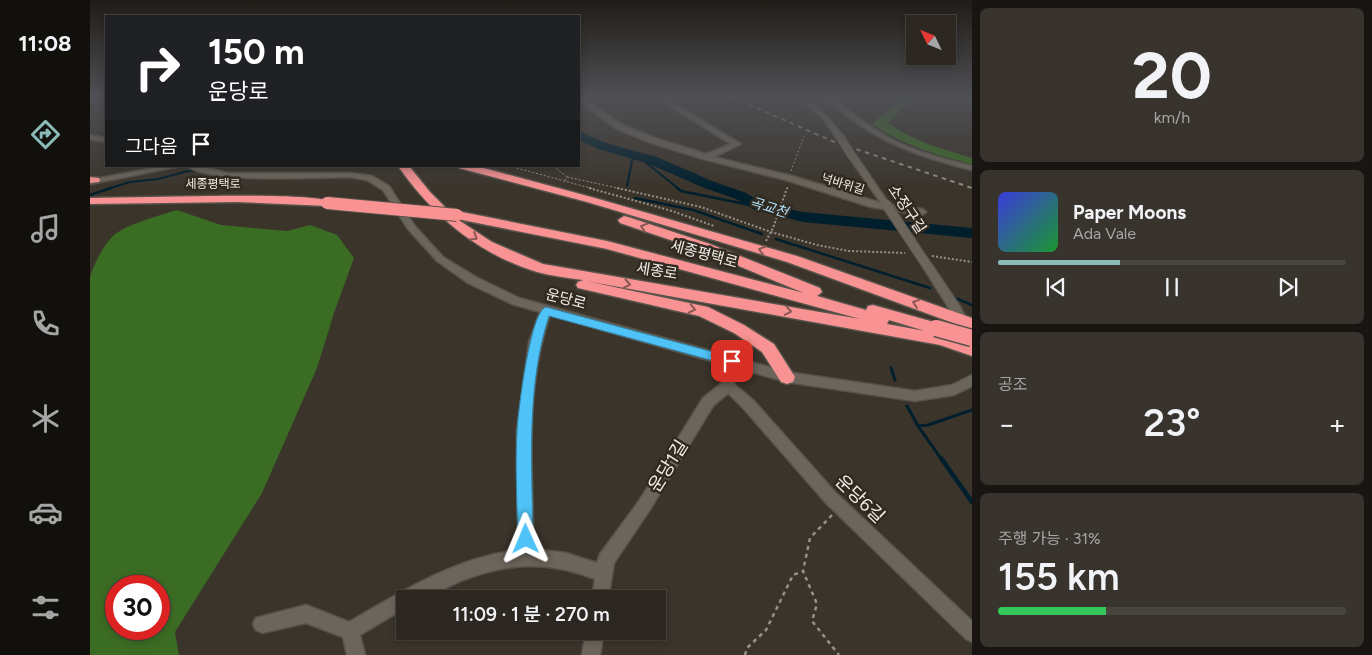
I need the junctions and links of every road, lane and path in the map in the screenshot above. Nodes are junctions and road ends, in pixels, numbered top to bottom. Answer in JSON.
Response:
{"nodes":[{"id":1,"x":622,"y":128,"type":"edge"},
{"id":2,"x":709,"y":128,"type":"edge"},
{"id":3,"x":833,"y":128,"type":"edge"},
{"id":4,"x":867,"y":128,"type":"edge"},
{"id":5,"x":804,"y":136,"type":"dead end"},
{"id":6,"x":90,"y":137,"type":"edge"},
{"id":7,"x":105,"y":140,"type":"edge"},
{"id":8,"x":706,"y":157,"type":"junction"},
{"id":9,"x":171,"y":167,"type":"edge"},
{"id":10,"x":194,"y":167,"type":"edge"},
{"id":11,"x":318,"y":167,"type":"edge"},
{"id":12,"x":403,"y":167,"type":"edge"},
{"id":13,"x":466,"y":167,"type":"edge"},
{"id":14,"x":467,"y":167,"type":"edge"},
{"id":15,"x":512,"y":167,"type":"edge"},
{"id":16,"x":554,"y":167,"type":"edge"},
{"id":17,"x":972,"y":168,"type":"edge"},
{"id":18,"x":312,"y":175,"type":"junction"},
{"id":19,"x":567,"y":177,"type":"junction"},
{"id":20,"x":789,"y":180,"type":"junction"},
{"id":21,"x":92,"y":181,"type":"edge"},
{"id":22,"x":564,"y":183,"type":"junction"},
{"id":23,"x":93,"y":198,"type":"edge"},
{"id":24,"x":326,"y":199,"type":"junction"},
{"id":25,"x":452,"y":210,"type":"junction"},
{"id":26,"x":922,"y":212,"type":"dead end"},
{"id":27,"x":718,"y":227,"type":"dead end"},
{"id":28,"x":771,"y":232,"type":"junction"},
{"id":29,"x":765,"y":244,"type":"dead end"},
{"id":30,"x":496,"y":250,"type":"junction"},
{"id":31,"x":912,"y":253,"type":"dead end"},
{"id":32,"x":929,"y":256,"type":"dead end"},
{"id":33,"x":972,"y":262,"type":"edge"},
{"id":34,"x":820,"y":295,"type":"junction"},
{"id":35,"x":546,"y":311,"type":"junction"},
{"id":36,"x":967,"y":321,"type":"edge"},
{"id":37,"x":938,"y":333,"type":"junction"},
{"id":38,"x":972,"y":338,"type":"edge"},
{"id":39,"x":972,"y":349,"type":"edge"},
{"id":40,"x":732,"y":361,"type":"junction"},
{"id":41,"x":787,"y":377,"type":"junction"},
{"id":42,"x":972,"y":380,"type":"edge"},
{"id":43,"x":728,"y":386,"type":"junction"},
{"id":44,"x":840,"y":506,"type":"junction"},
{"id":45,"x":526,"y":557,"type":"junction"},
{"id":46,"x":803,"y":572,"type":"junction"},
{"id":47,"x":604,"y":574,"type":"junction"},
{"id":48,"x":422,"y":590,"type":"edge"},
{"id":49,"x":601,"y":590,"type":"edge"},
{"id":50,"x":396,"y":605,"type":"edge"},
{"id":51,"x":262,"y":624,"type":"dead end"},
{"id":52,"x":350,"y":631,"type":"junction"},
{"id":53,"x":972,"y":633,"type":"edge"},
{"id":54,"x":594,"y":640,"type":"edge"},
{"id":55,"x":356,"y":655,"type":"edge"},
{"id":56,"x":591,"y":655,"type":"edge"},
{"id":57,"x":745,"y":655,"type":"edge"},
{"id":58,"x":839,"y":655,"type":"edge"}],
"edges":[{"from":1,"to":8,"type":"street","name":"넉바위길"},
{"from":2,"to":8,"type":"street"},
{"from":3,"to":36,"type":"street","name":"소정구길","bridge":true},
{"from":4,"to":17,"type":"street"},
{"from":5,"to":20,"type":"path"},
{"from":6,"to":7,"type":"street"},
{"from":8,"to":20,"type":"street","name":"넉바위길"},
{"from":9,"to":21,"type":"street"},
{"from":10,"to":18,"type":"street","name":"운당로"},
{"from":11,"to":18,"type":"street"},
{"from":12,"to":30,"type":"highway","name":"세종로","one_way":true},
{"from":34,"to":13,"type":"highway","one_way":true},
{"from":36,"to":14,"type":"highway","one_way":true},
{"from":15,"to":22,"type":"path"},
{"from":16,"to":19,"type":"path"},
{"from":18,"to":35,"type":"street","name":"운당로"},
{"from":19,"to":22,"type":"path"},
{"from":19,"to":28,"type":"path"},
{"from":20,"to":26,"type":"street","name":"넉바위길"},
{"from":20,"to":28,"type":"path"},
{"from":22,"to":27,"type":"path"},
{"from":23,"to":24,"type":"highway","name":"세종평택로"},
{"from":23,"to":24,"type":"highway","name":"세종평택로"},
{"from":24,"to":25,"type":"highway","bridge":true},
{"from":25,"to":34,"type":"highway","name":"세종평택로"},
{"from":25,"to":37,"type":"highway","name":"세종평택로"},
{"from":28,"to":29,"type":"path"},
{"from":28,"to":31,"type":"path"},
{"from":30,"to":37,"type":"highway","name":"세종로","one_way":true},
{"from":30,"to":41,"type":"highway","one_way":true},
{"from":32,"to":33,"type":"path"},
{"from":34,"to":37,"type":"highway"},
{"from":35,"to":40,"type":"street","name":"운당로"},
{"from":35,"to":45,"type":"street"},
{"from":36,"to":39,"type":"street","name":"소정구길"},
{"from":37,"to":38,"type":"highway","bridge":true},
{"from":37,"to":39,"type":"highway"},
{"from":40,"to":41,"type":"street","name":"운당로"},
{"from":40,"to":43,"type":"street"},
{"from":41,"to":42,"type":"street","name":"운당로"},
{"from":43,"to":44,"type":"street","name":"운당6길"},
{"from":43,"to":47,"type":"street","name":"운당1길"},
{"from":44,"to":46,"type":"path"},
{"from":44,"to":53,"type":"street","name":"운당6길"},
{"from":45,"to":47,"type":"street"},
{"from":45,"to":48,"type":"street"},
{"from":46,"to":57,"type":"path"},
{"from":46,"to":58,"type":"path"},
{"from":47,"to":49,"type":"street","name":"운당1길"},
{"from":50,"to":52,"type":"street"},
{"from":51,"to":52,"type":"street"},
{"from":52,"to":55,"type":"street"},
{"from":54,"to":56,"type":"street"}]}
